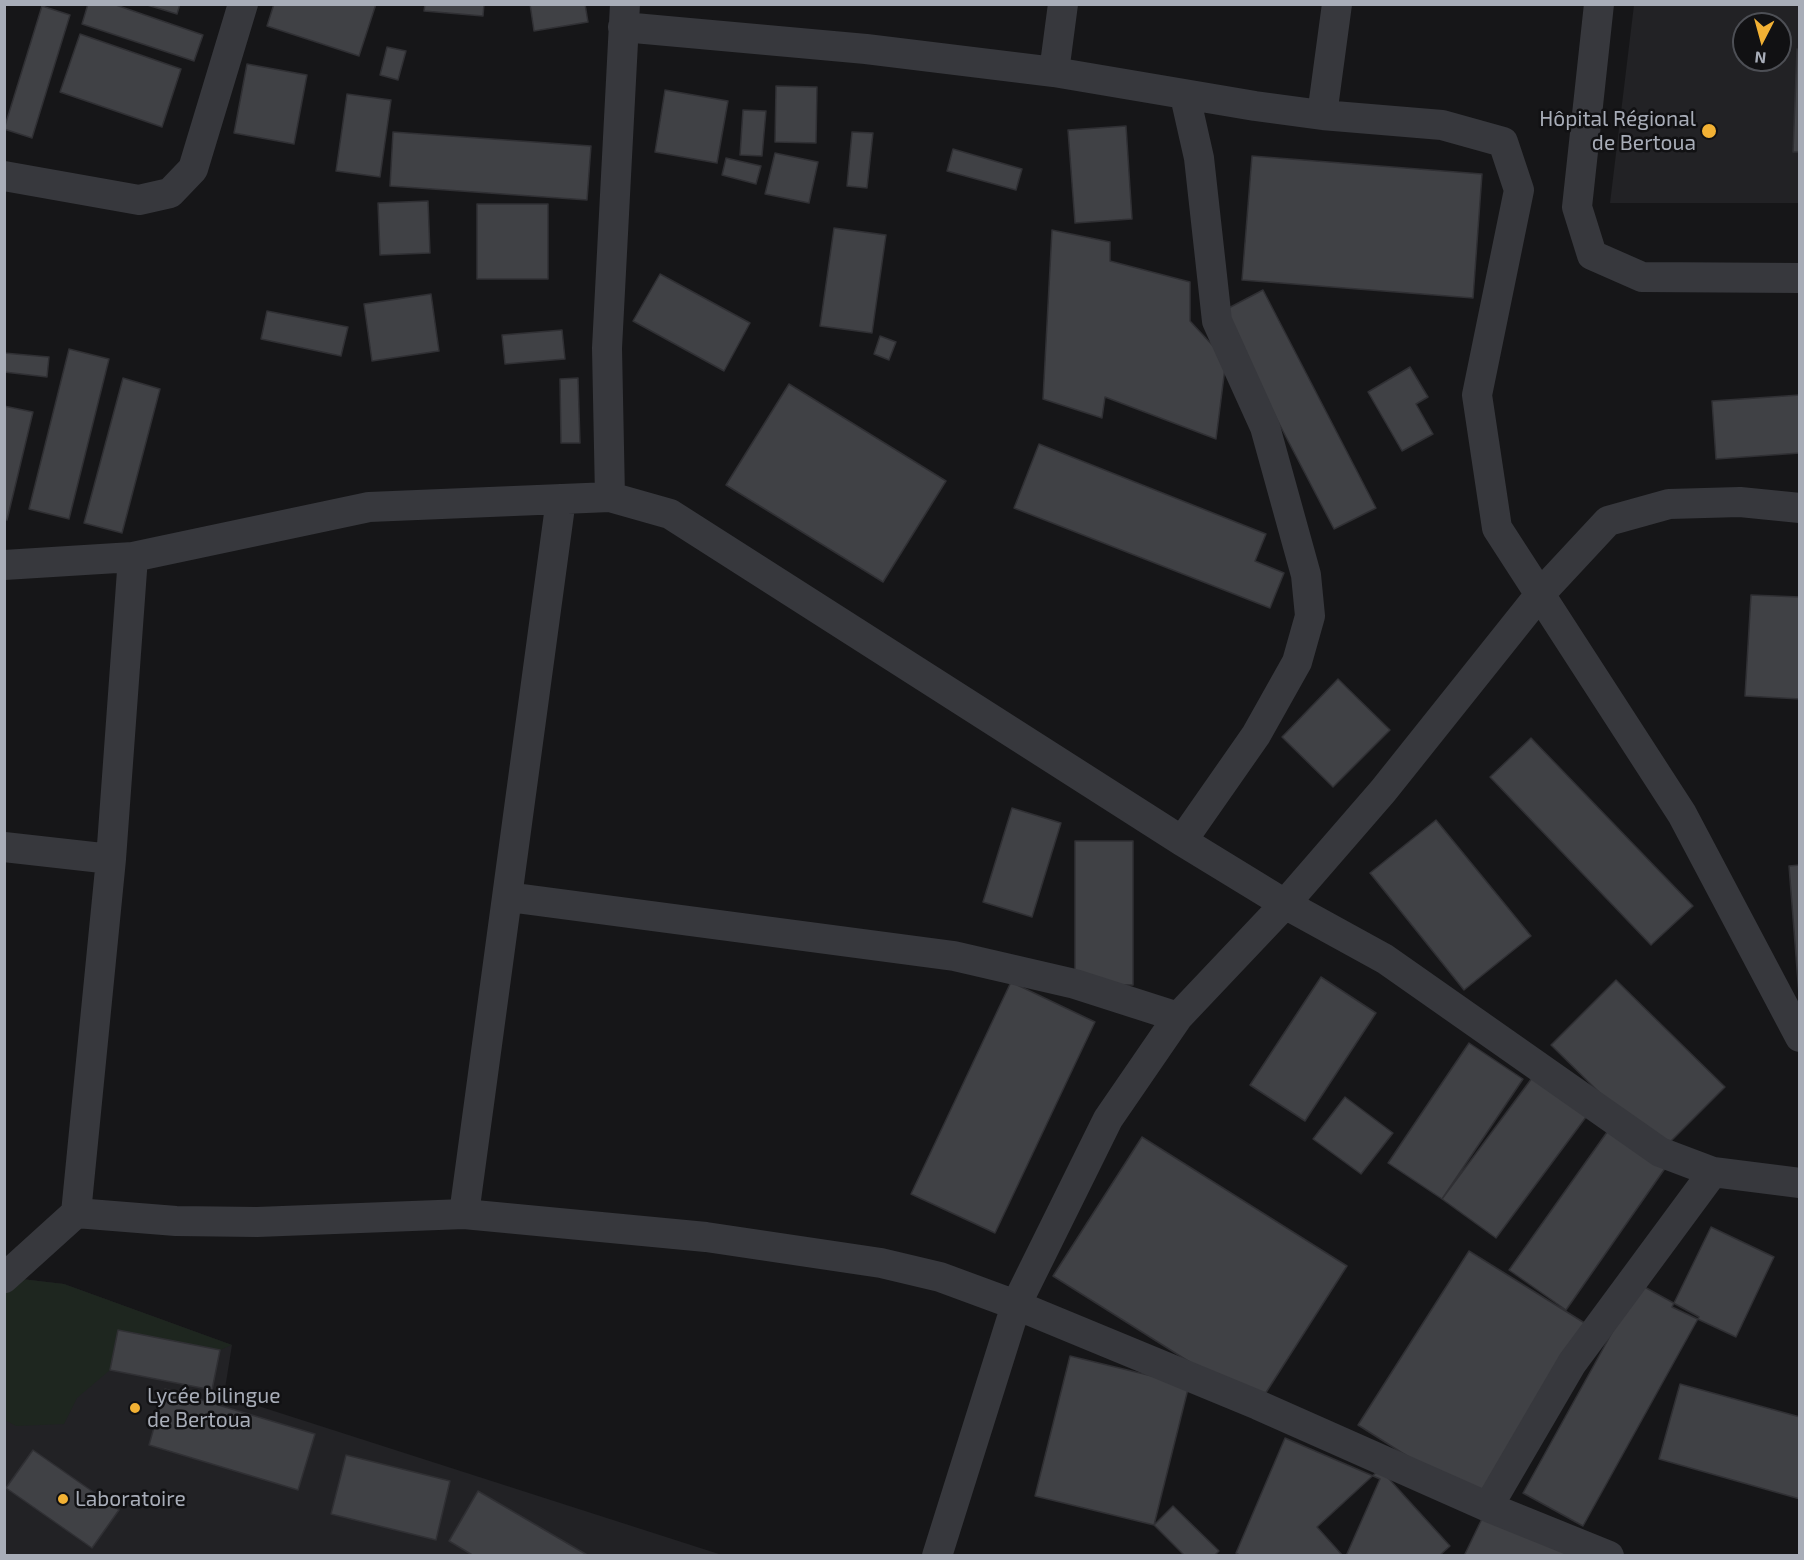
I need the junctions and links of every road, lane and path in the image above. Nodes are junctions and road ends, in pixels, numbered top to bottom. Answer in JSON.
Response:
{"nodes":[{"id":1,"x":243,"y":4,"type":"edge"},
{"id":2,"x":1063,"y":4,"type":"edge"},
{"id":3,"x":1337,"y":4,"type":"edge"},
{"id":4,"x":1599,"y":4,"type":"edge"},
{"id":5,"x":624,"y":16,"type":"edge"},
{"id":6,"x":1054,"y":72,"type":"junction"},
{"id":7,"x":1185,"y":96,"type":"junction"},
{"id":8,"x":1322,"y":115,"type":"junction"},
{"id":9,"x":4,"y":176,"type":"edge"},
{"id":10,"x":1800,"y":278,"type":"edge"},
{"id":11,"x":610,"y":498,"type":"junction"},
{"id":12,"x":561,"y":499,"type":"junction"},
{"id":13,"x":1800,"y":508,"type":"edge"},
{"id":14,"x":133,"y":557,"type":"junction"},
{"id":15,"x":4,"y":565,"type":"edge"},
{"id":16,"x":1541,"y":593,"type":"junction"},
{"id":17,"x":1182,"y":841,"type":"junction"},
{"id":18,"x":4,"y":847,"type":"edge"},
{"id":19,"x":111,"y":859,"type":"junction"},
{"id":20,"x":508,"y":897,"type":"junction"},
{"id":21,"x":1286,"y":904,"type":"junction"},
{"id":22,"x":1178,"y":1017,"type":"junction"},
{"id":23,"x":1800,"y":1037,"type":"edge"},
{"id":24,"x":1713,"y":1172,"type":"junction"},
{"id":25,"x":1800,"y":1183,"type":"edge"},
{"id":26,"x":76,"y":1213,"type":"junction"},
{"id":27,"x":464,"y":1214,"type":"junction"},
{"id":28,"x":4,"y":1278,"type":"edge"},
{"id":29,"x":1016,"y":1305,"type":"junction"},
{"id":30,"x":1488,"y":1507,"type":"junction"},
{"id":31,"x":937,"y":1556,"type":"edge"},
{"id":32,"x":1609,"y":1556,"type":"edge"}],
"edges":[{"from":1,"to":9,"type":"street"},
{"from":2,"to":6,"type":"street"},
{"from":3,"to":8,"type":"street"},
{"from":4,"to":10,"type":"street"},
{"from":5,"to":6,"type":"street"},
{"from":5,"to":11,"type":"street"},
{"from":6,"to":7,"type":"street"},
{"from":7,"to":8,"type":"street"},
{"from":7,"to":17,"type":"street"},
{"from":8,"to":16,"type":"street"},
{"from":11,"to":12,"type":"street"},
{"from":11,"to":17,"type":"street"},
{"from":12,"to":14,"type":"street"},
{"from":12,"to":20,"type":"street"},
{"from":13,"to":16,"type":"street"},
{"from":14,"to":15,"type":"street"},
{"from":14,"to":19,"type":"street"},
{"from":16,"to":21,"type":"street"},
{"from":16,"to":23,"type":"street"},
{"from":17,"to":21,"type":"street"},
{"from":18,"to":19,"type":"street"},
{"from":19,"to":26,"type":"street"},
{"from":20,"to":22,"type":"street"},
{"from":20,"to":27,"type":"street"},
{"from":21,"to":22,"type":"street"},
{"from":21,"to":24,"type":"street"},
{"from":22,"to":29,"type":"street"},
{"from":24,"to":25,"type":"street"},
{"from":24,"to":30,"type":"street"},
{"from":26,"to":27,"type":"street"},
{"from":26,"to":28,"type":"street"},
{"from":27,"to":29,"type":"street"},
{"from":29,"to":30,"type":"street"},
{"from":29,"to":31,"type":"street"},
{"from":30,"to":32,"type":"street"}]}
